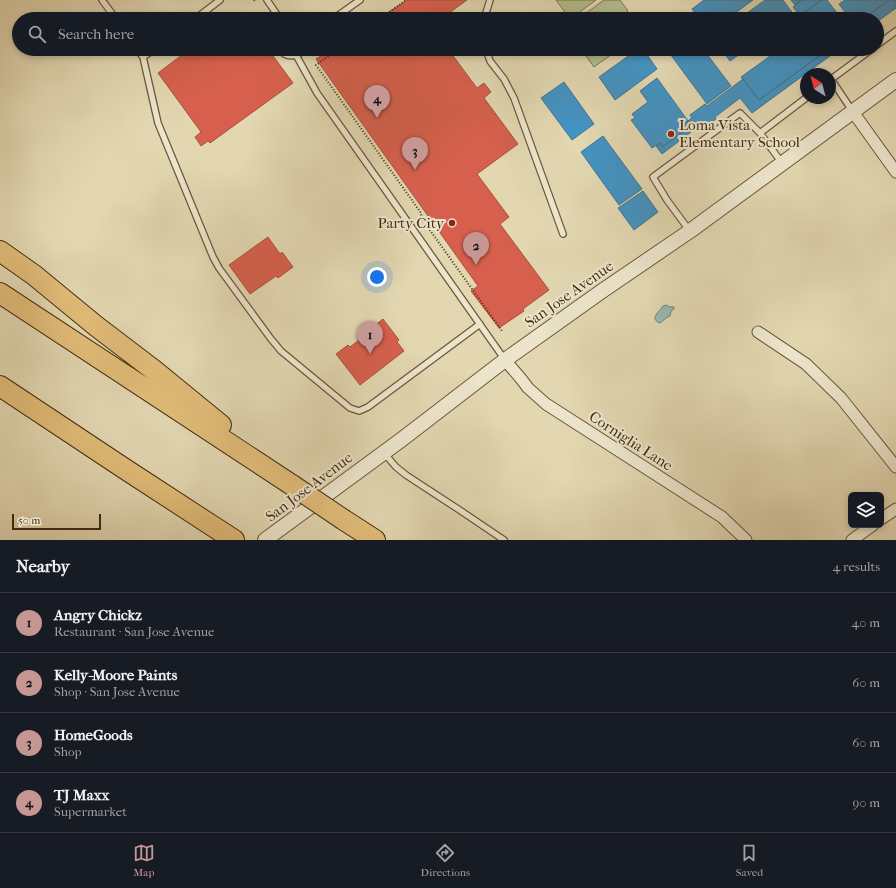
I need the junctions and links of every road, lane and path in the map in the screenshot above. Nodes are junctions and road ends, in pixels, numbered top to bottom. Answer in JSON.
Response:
{"nodes":[{"id":1,"x":102,"y":0,"type":"edge"},
{"id":2,"x":220,"y":0,"type":"edge"},
{"id":3,"x":266,"y":0,"type":"edge"},
{"id":4,"x":360,"y":0,"type":"edge"},
{"id":5,"x":406,"y":0,"type":"edge"},
{"id":6,"x":490,"y":0,"type":"edge"},
{"id":7,"x":111,"y":12,"type":"edge"},
{"id":8,"x":204,"y":12,"type":"edge"},
{"id":9,"x":275,"y":12,"type":"edge"},
{"id":10,"x":343,"y":12,"type":"edge"},
{"id":11,"x":390,"y":12,"type":"edge"},
{"id":12,"x":486,"y":12,"type":"edge"},
{"id":13,"x":896,"y":31,"type":"edge"},
{"id":14,"x":884,"y":40,"type":"edge"},
{"id":15,"x":297,"y":56,"type":"edge"},
{"id":16,"x":328,"y":56,"type":"edge"},
{"id":17,"x":488,"y":56,"type":"edge"},
{"id":18,"x":863,"y":56,"type":"edge"},
{"id":19,"x":143,"y":57,"type":"edge"},
{"id":20,"x":836,"y":76,"type":"edge"},
{"id":21,"x":896,"y":80,"type":"edge"},
{"id":22,"x":836,"y":88,"type":"edge"},
{"id":23,"x":800,"y":103,"type":"edge"},
{"id":24,"x":853,"y":112,"type":"junction"},
{"id":25,"x":760,"y":133,"type":"junction"},
{"id":26,"x":782,"y":163,"type":"junction"},
{"id":27,"x":896,"y":172,"type":"edge"},
{"id":28,"x":690,"y":231,"type":"junction"},
{"id":29,"x":563,"y":234,"type":"dead end"},
{"id":30,"x":0,"y":252,"type":"edge"},
{"id":31,"x":0,"y":293,"type":"edge"},
{"id":32,"x":480,"y":324,"type":"junction"},
{"id":33,"x":502,"y":331,"type":"dead end"},
{"id":34,"x":758,"y":332,"type":"dead end"},
{"id":35,"x":506,"y":360,"type":"junction"},
{"id":36,"x":0,"y":386,"type":"edge"},
{"id":37,"x":384,"y":452,"type":"junction"},
{"id":38,"x":256,"y":461,"type":"junction"},
{"id":39,"x":896,"y":467,"type":"edge"},
{"id":40,"x":896,"y":509,"type":"edge"},
{"id":41,"x":884,"y":517,"type":"edge"},
{"id":42,"x":869,"y":528,"type":"edge"},
{"id":43,"x":230,"y":538,"type":"edge"},
{"id":44,"x":265,"y":540,"type":"edge"},
{"id":45,"x":375,"y":540,"type":"edge"},
{"id":46,"x":504,"y":540,"type":"edge"},
{"id":47,"x":746,"y":540,"type":"edge"},
{"id":48,"x":852,"y":540,"type":"edge"}],
"edges":[{"from":1,"to":7,"type":"lane"},
{"from":2,"to":8,"type":"lane"},
{"from":3,"to":9,"type":"lane"},
{"from":4,"to":10,"type":"lane"},
{"from":5,"to":11,"type":"path"},
{"from":6,"to":12,"type":"lane"},
{"from":13,"to":14,"type":"lane"},
{"from":15,"to":32,"type":"lane"},
{"from":16,"to":33,"type":"path"},
{"from":17,"to":29,"type":"lane"},
{"from":18,"to":20,"type":"lane"},
{"from":19,"to":32,"type":"lane"},
{"from":21,"to":24,"type":"street","name":"San Jose Avenue"},
{"from":22,"to":24,"type":"lane"},
{"from":23,"to":25,"type":"lane"},
{"from":24,"to":26,"type":"street","name":"San Jose Avenue"},
{"from":24,"to":27,"type":"street"},
{"from":25,"to":26,"type":"lane"},
{"from":25,"to":28,"type":"lane"},
{"from":26,"to":28,"type":"street","name":"San Jose Avenue"},
{"from":28,"to":35,"type":"street","name":"San Jose Avenue"},
{"from":30,"to":38,"type":"highway"},
{"from":31,"to":38,"type":"highway"},
{"from":32,"to":35,"type":"lane"},
{"from":34,"to":39,"type":"street"},
{"from":35,"to":37,"type":"street","name":"San Jose Avenue"},
{"from":35,"to":47,"type":"street","name":"Corniglia Lane"},
{"from":36,"to":43,"type":"highway"},
{"from":37,"to":44,"type":"street","name":"San Jose Avenue"},
{"from":37,"to":46,"type":"lane"},
{"from":38,"to":45,"type":"highway","bridge":true},
{"from":40,"to":41,"type":"street"},
{"from":42,"to":48,"type":"street"}]}
